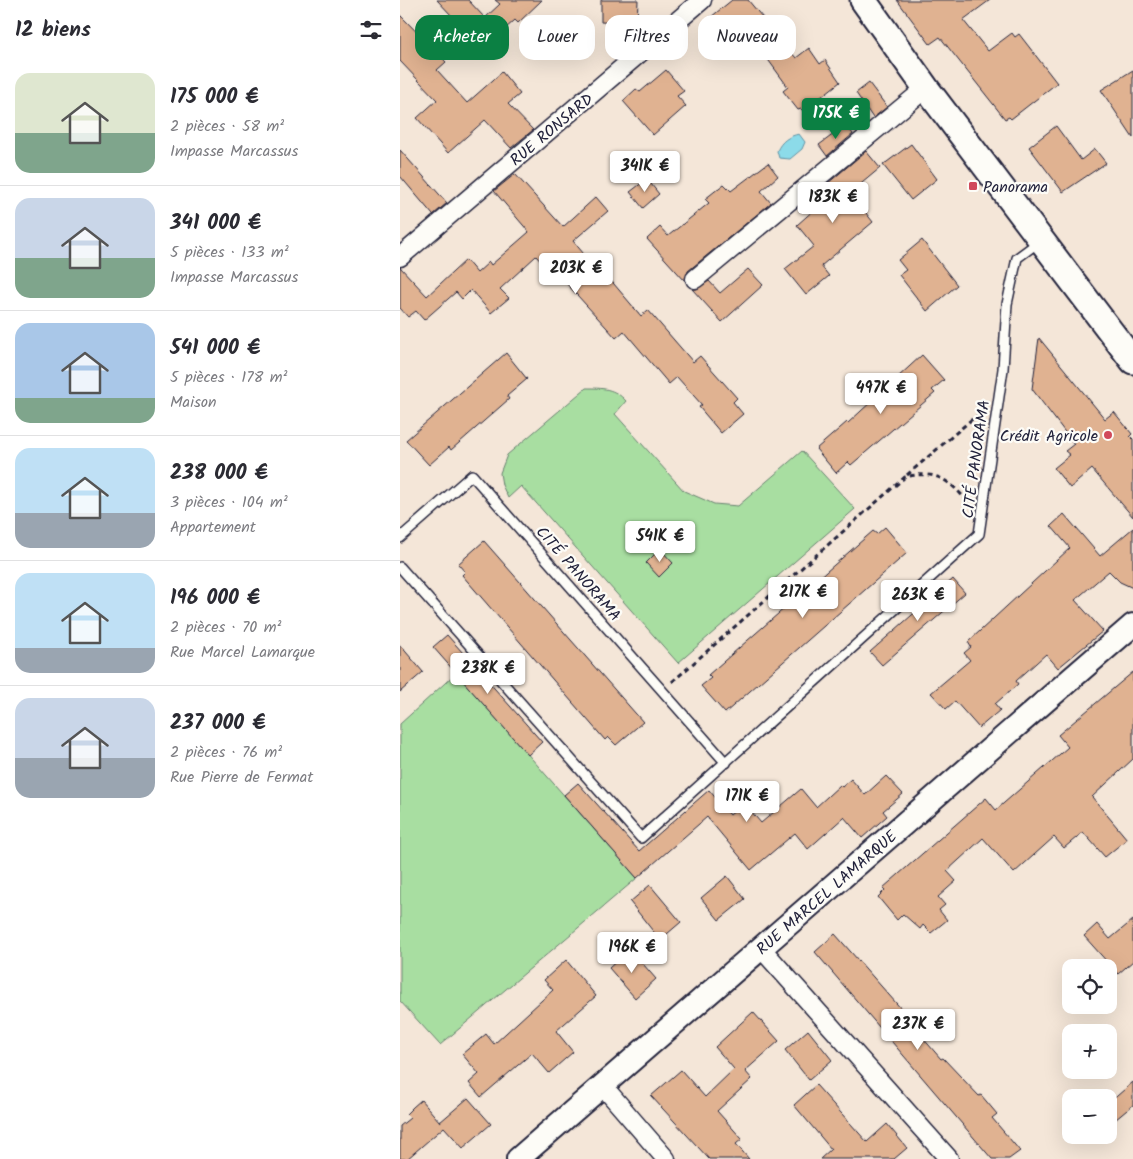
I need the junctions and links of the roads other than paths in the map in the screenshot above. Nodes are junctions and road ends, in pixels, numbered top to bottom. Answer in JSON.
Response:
{"nodes":[{"id":1,"x":702,"y":0,"type":"edge"},
{"id":2,"x":863,"y":0,"type":"edge"},
{"id":3,"x":926,"y":88,"type":"junction"},
{"id":4,"x":1040,"y":241,"type":"junction"},
{"id":5,"x":400,"y":257,"type":"edge"},
{"id":6,"x":696,"y":279,"type":"dead end"},
{"id":7,"x":1133,"y":361,"type":"edge"},
{"id":8,"x":400,"y":538,"type":"edge"},
{"id":9,"x":400,"y":567,"type":"edge"},
{"id":10,"x":1133,"y":625,"type":"edge"},
{"id":11,"x":726,"y":763,"type":"junction"},
{"id":12,"x":761,"y":948,"type":"junction"},
{"id":13,"x":603,"y":1086,"type":"junction"},
{"id":14,"x":518,"y":1159,"type":"edge"},
{"id":15,"x":666,"y":1159,"type":"edge"},
{"id":16,"x":950,"y":1159,"type":"edge"}],
"edges":[{"from":1,"to":5,"type":"street","name":"RUE RONSARD"},
{"from":2,"to":3,"type":"main road"},
{"from":3,"to":4,"type":"main road"},
{"from":3,"to":6,"type":"street"},
{"from":4,"to":7,"type":"main road"},
{"from":4,"to":11,"type":"lane","name":"CITÉ PANORAMA"},
{"from":8,"to":11,"type":"lane","name":"CITÉ PANORAMA"},
{"from":9,"to":11,"type":"lane","name":"CITÉ PANORAMA"},
{"from":10,"to":12,"type":"street","name":"RUE MARCEL LAMARQUE"},
{"from":12,"to":13,"type":"street","name":"RUE MARCEL LAMARQUE"},
{"from":12,"to":16,"type":"street"},
{"from":13,"to":14,"type":"street","name":"RUE MARCEL LAMARQUE"},
{"from":13,"to":15,"type":"street"}]}
